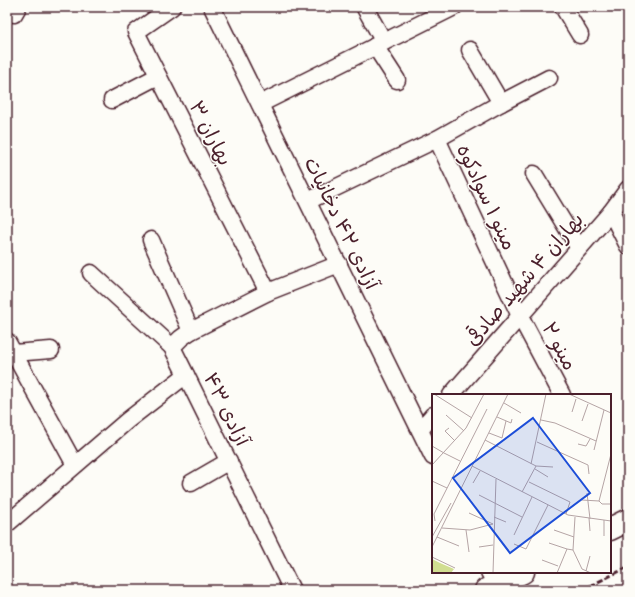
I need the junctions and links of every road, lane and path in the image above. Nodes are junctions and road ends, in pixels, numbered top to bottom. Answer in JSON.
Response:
{"nodes":[{"id":1,"x":172,"y":7,"type":"edge"},
{"id":2,"x":212,"y":7,"type":"edge"},
{"id":3,"x":454,"y":7,"type":"edge"},
{"id":4,"x":563,"y":7,"type":"edge"},
{"id":5,"x":365,"y":8,"type":"dead end"},
{"id":6,"x":580,"y":35,"type":"dead end"},
{"id":7,"x":379,"y":44,"type":"junction"},
{"id":8,"x":470,"y":50,"type":"dead end"},
{"id":9,"x":158,"y":76,"type":"junction"},
{"id":10,"x":549,"y":78,"type":"dead end"},
{"id":11,"x":397,"y":80,"type":"dead end"},
{"id":12,"x":112,"y":100,"type":"dead end"},
{"id":13,"x":501,"y":102,"type":"junction"},
{"id":14,"x":260,"y":104,"type":"junction"},
{"id":15,"x":437,"y":138,"type":"junction"},
{"id":16,"x":534,"y":174,"type":"dead end"},
{"id":17,"x":628,"y":189,"type":"edge"},
{"id":18,"x":308,"y":201,"type":"junction"},
{"id":19,"x":611,"y":212,"type":"junction"},
{"id":20,"x":628,"y":219,"type":"edge"},
{"id":21,"x":150,"y":240,"type":"dead end"},
{"id":22,"x":628,"y":246,"type":"edge"},
{"id":23,"x":579,"y":248,"type":"junction"},
{"id":24,"x":339,"y":264,"type":"junction"},
{"id":25,"x":91,"y":273,"type":"dead end"},
{"id":26,"x":268,"y":292,"type":"junction"},
{"id":27,"x":520,"y":316,"type":"junction"},
{"id":28,"x":190,"y":331,"type":"junction"},
{"id":29,"x":10,"y":347,"type":"edge"},
{"id":30,"x":172,"y":347,"type":"junction"},
{"id":31,"x":51,"y":350,"type":"dead end"},
{"id":32,"x":186,"y":374,"type":"junction"},
{"id":33,"x":452,"y":394,"type":"edge"},
{"id":34,"x":561,"y":394,"type":"edge"},
{"id":35,"x":432,"y":417,"type":"edge"},
{"id":36,"x":420,"y":430,"type":"junction"},
{"id":37,"x":432,"y":455,"type":"edge"},
{"id":38,"x":229,"y":462,"type":"junction"},
{"id":39,"x":75,"y":465,"type":"junction"},
{"id":40,"x":192,"y":483,"type":"dead end"},
{"id":41,"x":628,"y":520,"type":"edge"},
{"id":42,"x":7,"y":524,"type":"edge"},
{"id":43,"x":611,"y":528,"type":"edge"},
{"id":44,"x":519,"y":573,"type":"edge"},
{"id":45,"x":490,"y":582,"type":"edge"},
{"id":46,"x":292,"y":590,"type":"edge"}],
"edges":[{"from":1,"to":9,"type":"street","name":"بهاران ۳"},
{"from":2,"to":14,"type":"street","name":"آزادی ۴۲ دخانیات"},
{"from":3,"to":7,"type":"street"},
{"from":4,"to":6,"type":"street"},
{"from":5,"to":7,"type":"street"},
{"from":7,"to":11,"type":"street"},
{"from":7,"to":14,"type":"street"},
{"from":8,"to":13,"type":"street"},
{"from":9,"to":12,"type":"street"},
{"from":9,"to":26,"type":"street","name":"بهاران ۳"},
{"from":10,"to":13,"type":"street"},
{"from":13,"to":15,"type":"street"},
{"from":14,"to":18,"type":"street","name":"آزادی ۴۲ دخانیات"},
{"from":15,"to":18,"type":"street"},
{"from":15,"to":27,"type":"street","name":"مینو ۱ سوادکوه"},
{"from":16,"to":23,"type":"street"},
{"from":17,"to":19,"type":"street","name":"بهاران ۴ شهید صادقی"},
{"from":18,"to":24,"type":"street","name":"آزادی ۴۲ دخانیات"},
{"from":19,"to":20,"type":"street"},
{"from":19,"to":22,"type":"street"},
{"from":19,"to":23,"type":"street","name":"بهاران ۴ شهید صادقی"},
{"from":21,"to":28,"type":"street"},
{"from":23,"to":27,"type":"street","name":"بهاران ۴ شهید صادقی"},
{"from":24,"to":26,"type":"street"},
{"from":24,"to":36,"type":"street","name":"آزادی ۴۲ دخانیات"},
{"from":25,"to":30,"type":"street"},
{"from":26,"to":28,"type":"street"},
{"from":27,"to":33,"type":"street","name":"بهاران ۴ شهید صادقی"},
{"from":27,"to":34,"type":"street","name":"مینو ۲"},
{"from":28,"to":30,"type":"street"},
{"from":29,"to":31,"type":"street"},
{"from":29,"to":39,"type":"street"},
{"from":30,"to":32,"type":"street","name":"آزادی ۴۳"},
{"from":32,"to":38,"type":"street","name":"آزادی ۴۳"},
{"from":32,"to":39,"type":"street"},
{"from":35,"to":36,"type":"street"},
{"from":36,"to":37,"type":"street","name":"آزادی ۴۲ دخانیات"},
{"from":38,"to":40,"type":"street"},
{"from":38,"to":46,"type":"street","name":"آزادی ۴۳"},
{"from":39,"to":42,"type":"street"},
{"from":41,"to":43,"type":"main road"},
{"from":44,"to":45,"type":"main road"}]}
